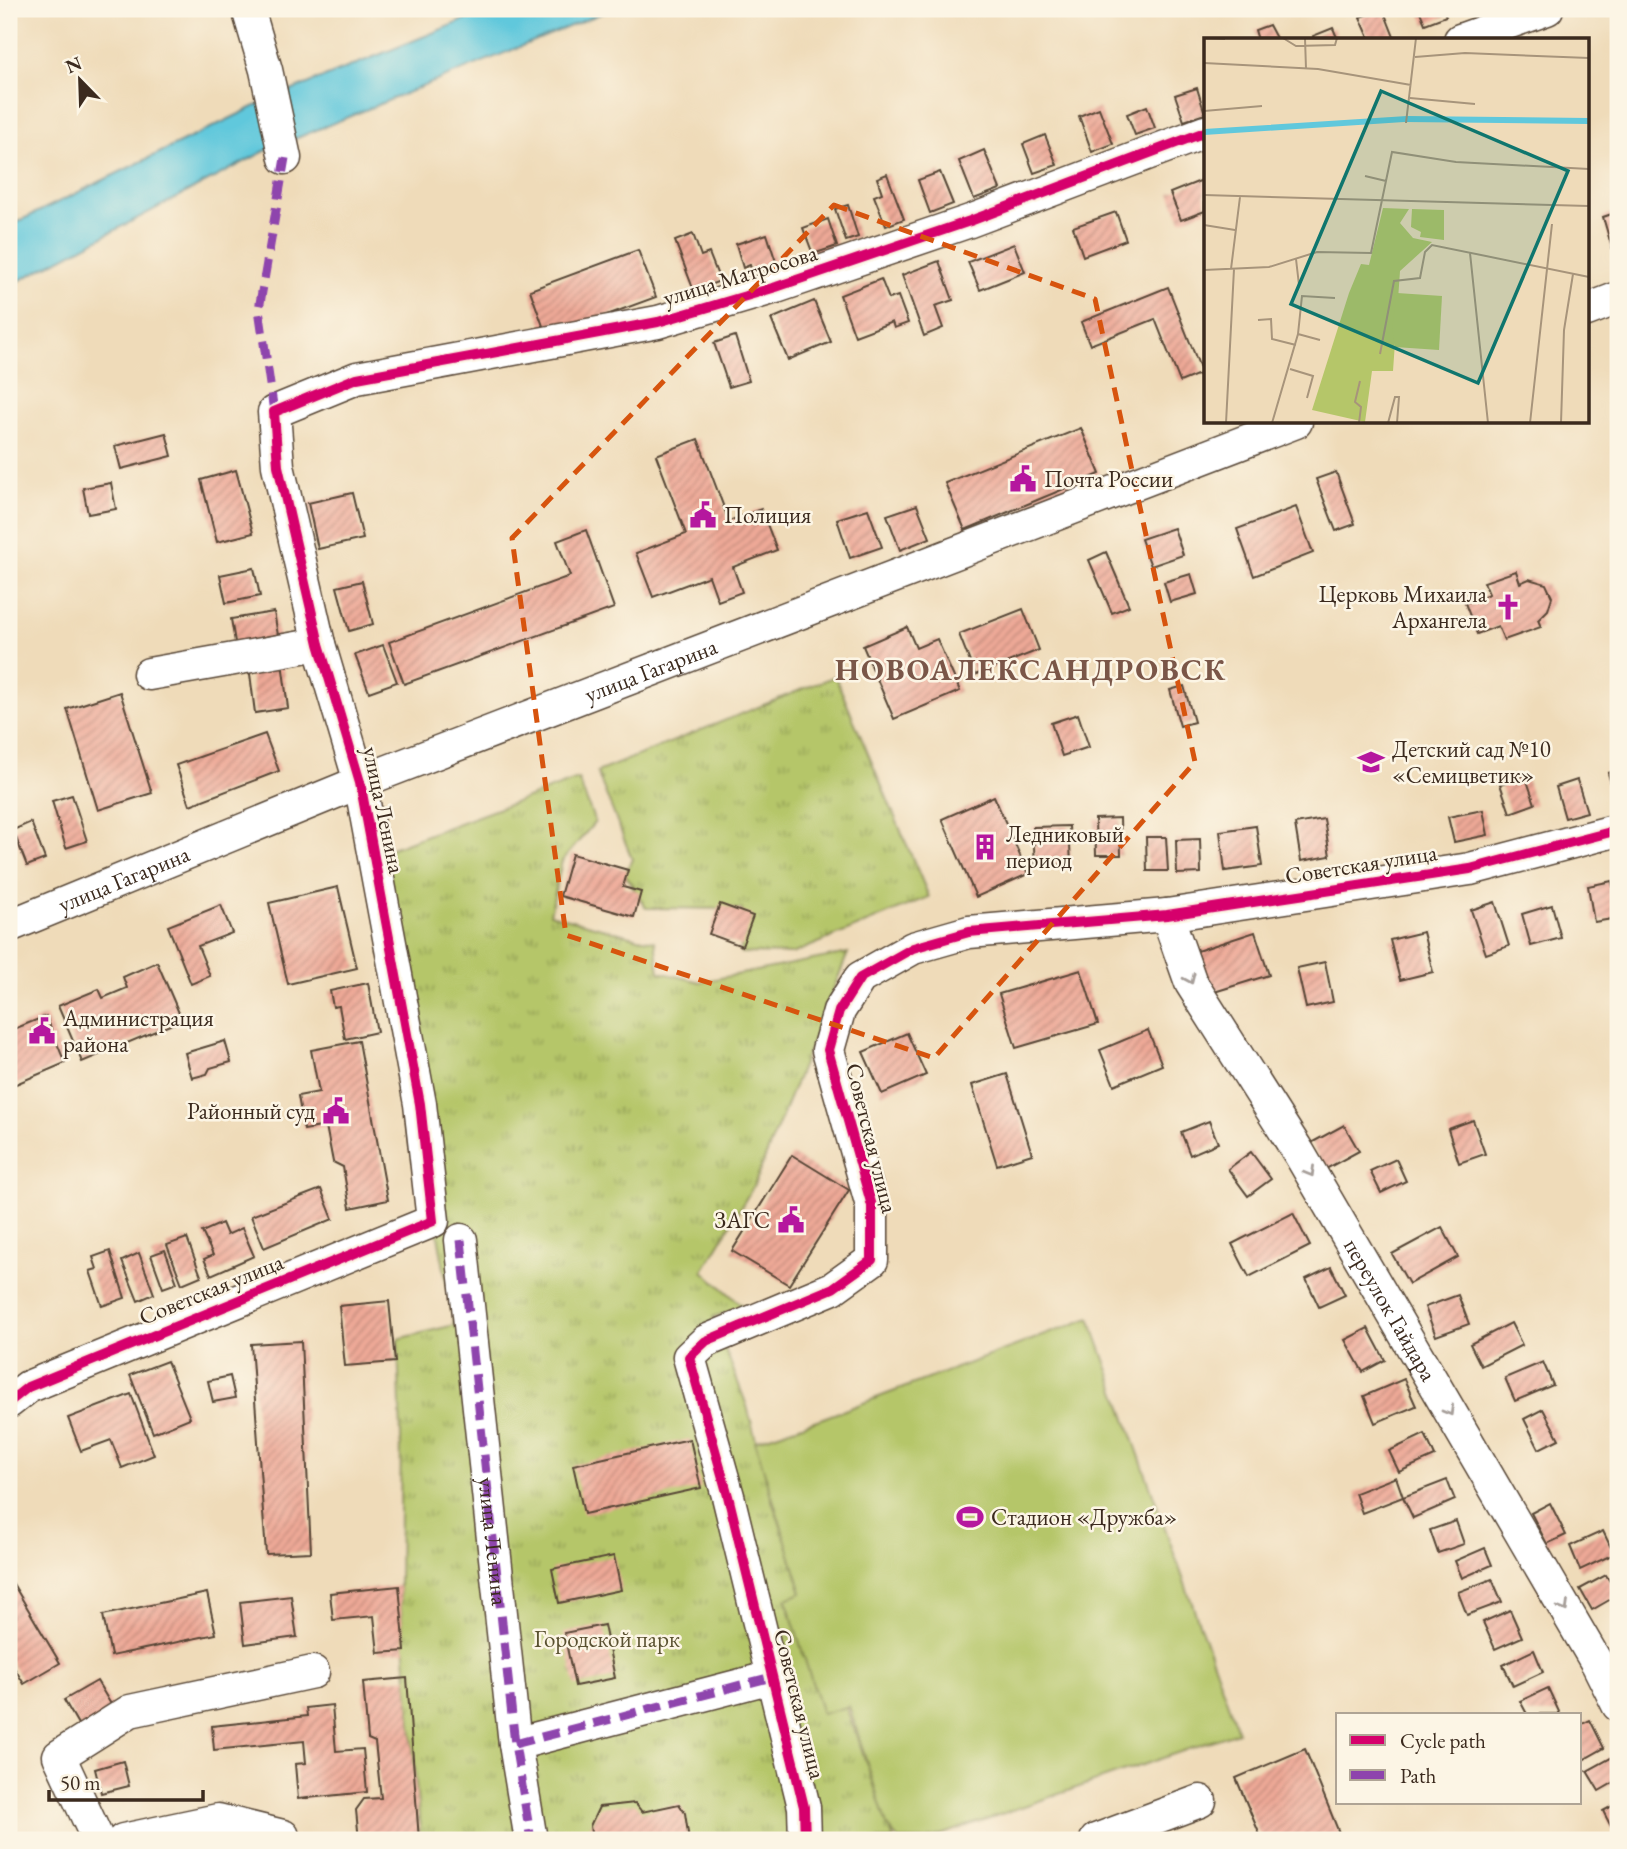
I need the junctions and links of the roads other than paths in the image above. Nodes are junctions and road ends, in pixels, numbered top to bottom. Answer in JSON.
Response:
{"nodes":[{"id":1,"x":248,"y":9,"type":"edge"},
{"id":2,"x":1547,"y":9,"type":"edge"},
{"id":3,"x":1466,"y":38,"type":"edge"},
{"id":4,"x":1204,"y":132,"type":"edge"},
{"id":5,"x":285,"y":158,"type":"dead end"},
{"id":6,"x":1618,"y":298,"type":"edge"},
{"id":7,"x":1588,"y":310,"type":"edge"},
{"id":8,"x":274,"y":412,"type":"joint"},
{"id":9,"x":1291,"y":424,"type":"edge"},
{"id":10,"x":319,"y":644,"type":"junction"},
{"id":11,"x":149,"y":674,"type":"dead end"},
{"id":12,"x":360,"y":782,"type":"junction"},
{"id":13,"x":1618,"y":830,"type":"edge"},
{"id":14,"x":1167,"y":915,"type":"junction"},
{"id":15,"x":9,"y":926,"type":"edge"},
{"id":16,"x":433,"y":1221,"type":"joint"},
{"id":17,"x":461,"y":1240,"type":"dead end"},
{"id":18,"x":9,"y":1402,"type":"edge"},
{"id":19,"x":313,"y":1672,"type":"dead end"},
{"id":20,"x":772,"y":1676,"type":"junction"},
{"id":21,"x":1618,"y":1705,"type":"edge"},
{"id":22,"x":515,"y":1744,"type":"junction"},
{"id":23,"x":1200,"y":1801,"type":"dead end"},
{"id":24,"x":98,"y":1840,"type":"edge"},
{"id":25,"x":123,"y":1840,"type":"edge"},
{"id":26,"x":284,"y":1840,"type":"edge"},
{"id":27,"x":531,"y":1840,"type":"edge"},
{"id":28,"x":805,"y":1840,"type":"edge"},
{"id":29,"x":1096,"y":1840,"type":"edge"}],
"edges":[{"from":1,"to":5,"type":"street"},
{"from":2,"to":3,"type":"street"},
{"from":4,"to":8,"type":"street","name":"улица Матросова"},
{"from":6,"to":7,"type":"street"},
{"from":8,"to":10,"type":"street","name":"улица Ленина"},
{"from":9,"to":12,"type":"street","name":"улица Гагарина"},
{"from":10,"to":11,"type":"street"},
{"from":10,"to":12,"type":"street","name":"улица Ленина"},
{"from":12,"to":15,"type":"street","name":"улица Гагарина"},
{"from":12,"to":16,"type":"street","name":"улица Ленина"},
{"from":13,"to":14,"type":"street","name":"Советская улица"},
{"from":14,"to":20,"type":"street","name":"Советская улица"},
{"from":14,"to":21,"type":"street","name":"переулок Гайдара","one_way":true},
{"from":16,"to":18,"type":"street","name":"Советская улица"},
{"from":17,"to":22,"type":"street","name":"улица Ленина"},
{"from":19,"to":24,"type":"street"},
{"from":20,"to":22,"type":"street"},
{"from":20,"to":28,"type":"street","name":"Советская улица"},
{"from":22,"to":27,"type":"street","name":"улица Ленина"},
{"from":23,"to":29,"type":"street"},
{"from":25,"to":26,"type":"street"}]}
